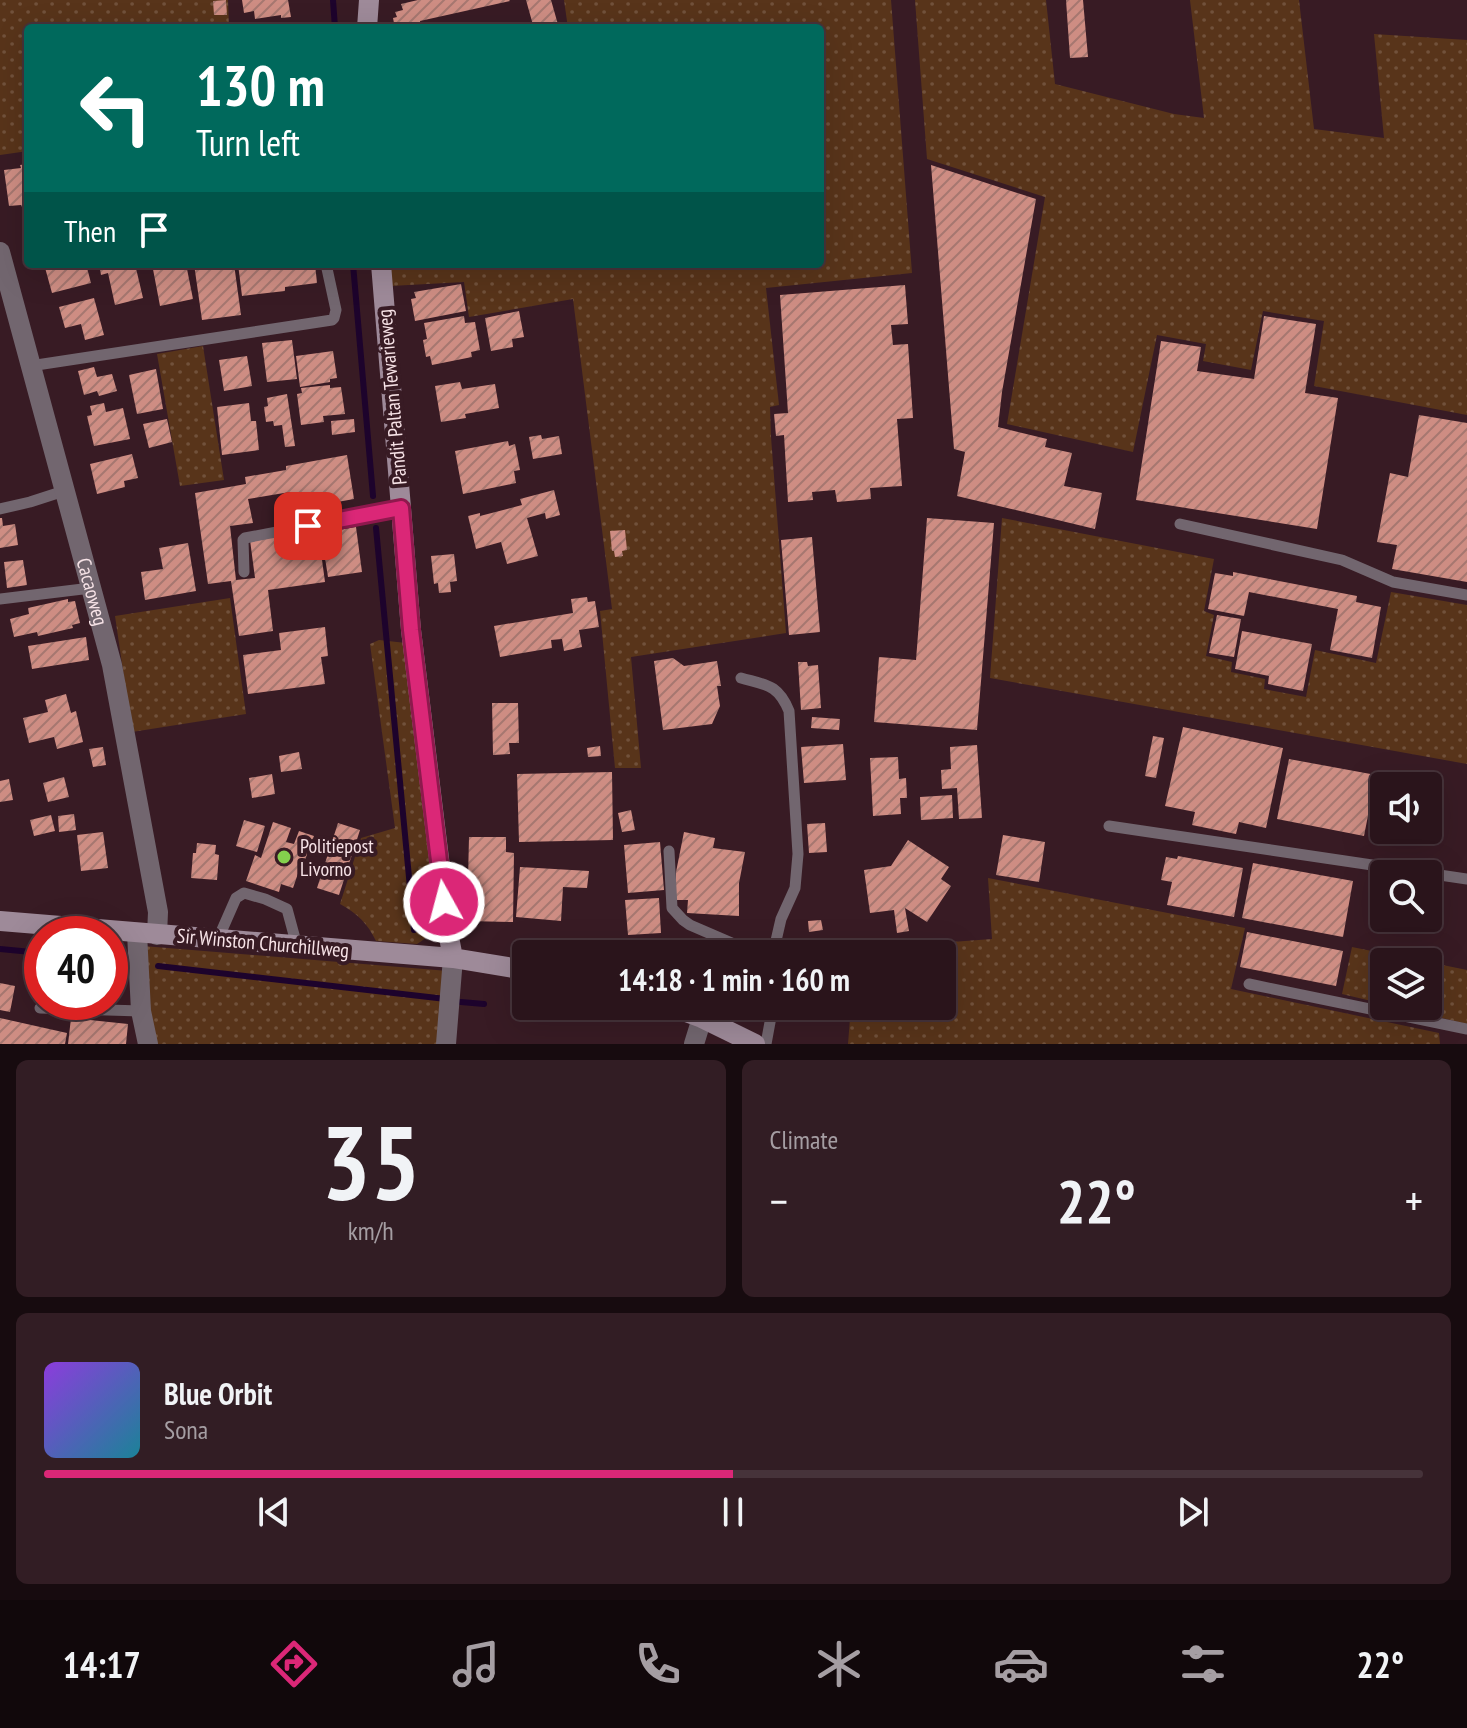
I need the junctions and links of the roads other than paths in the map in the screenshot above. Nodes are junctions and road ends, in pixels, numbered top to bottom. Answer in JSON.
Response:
{"nodes":[{"id":1,"x":369,"y":0,"type":"edge"},
{"id":2,"x":367,"y":24,"type":"edge"},
{"id":3,"x":1,"y":258,"type":"edge"},
{"id":4,"x":327,"y":268,"type":"edge"},
{"id":5,"x":381,"y":268,"type":"edge"},
{"id":6,"x":30,"y":366,"type":"junction"},
{"id":7,"x":64,"y":491,"type":"junction"},
{"id":8,"x":401,"y":508,"type":"junction"},
{"id":9,"x":0,"y":509,"type":"edge"},
{"id":10,"x":1180,"y":524,"type":"dead end"},
{"id":11,"x":244,"y":572,"type":"dead end"},
{"id":12,"x":91,"y":588,"type":"junction"},
{"id":13,"x":1467,"y":595,"type":"edge"},
{"id":14,"x":0,"y":599,"type":"edge"},
{"id":15,"x":741,"y":678,"type":"dead end"},
{"id":16,"x":1109,"y":826,"type":"dead end"},
{"id":17,"x":669,"y":851,"type":"dead end"},
{"id":18,"x":1467,"y":879,"type":"edge"},
{"id":19,"x":0,"y":921,"type":"edge"},
{"id":20,"x":147,"y":934,"type":"junction"},
{"id":21,"x":218,"y":939,"type":"junction"},
{"id":22,"x":725,"y":940,"type":"edge"},
{"id":23,"x":776,"y":940,"type":"edge"},
{"id":24,"x":297,"y":946,"type":"junction"},
{"id":25,"x":453,"y":958,"type":"junction"},
{"id":26,"x":512,"y":968,"type":"edge"},
{"id":27,"x":1249,"y":984,"type":"dead end"},
{"id":28,"x":128,"y":1011,"type":"edge"},
{"id":29,"x":141,"y":1011,"type":"junction"},
{"id":30,"x":701,"y":1020,"type":"edge"},
{"id":31,"x":706,"y":1020,"type":"edge"},
{"id":32,"x":770,"y":1020,"type":"edge"},
{"id":33,"x":1467,"y":1029,"type":"edge"},
{"id":34,"x":148,"y":1044,"type":"edge"},
{"id":35,"x":446,"y":1044,"type":"edge"},
{"id":36,"x":694,"y":1044,"type":"edge"},
{"id":37,"x":755,"y":1044,"type":"edge"},
{"id":38,"x":766,"y":1044,"type":"edge"}],
"edges":[{"from":1,"to":2,"type":"street"},
{"from":3,"to":6,"type":"street","name":"Cacaoweg"},
{"from":4,"to":6,"type":"lane"},
{"from":5,"to":8,"type":"street","name":"Pandit Paltan Tewarieweg"},
{"from":6,"to":7,"type":"street","name":"Cacaoweg"},
{"from":7,"to":9,"type":"lane"},
{"from":7,"to":12,"type":"street","name":"Cacaoweg"},
{"from":8,"to":11,"type":"lane"},
{"from":8,"to":25,"type":"street","name":"Pandit Paltan Tewarieweg"},
{"from":10,"to":13,"type":"lane"},
{"from":12,"to":14,"type":"lane"},
{"from":12,"to":20,"type":"street","name":"Cacaoweg"},
{"from":15,"to":23,"type":"lane"},
{"from":16,"to":18,"type":"lane"},
{"from":17,"to":22,"type":"lane"},
{"from":19,"to":20,"type":"street","name":"Sir Winston Churchillweg"},
{"from":20,"to":21,"type":"street","name":"Sir Winston Churchillweg"},
{"from":20,"to":29,"type":"street","name":"Cacaoweg"},
{"from":21,"to":24,"type":"street","name":"Sir Winston Churchillweg"},
{"from":21,"to":24,"type":"lane"},
{"from":24,"to":25,"type":"street","name":"Sir Winston Churchillweg"},
{"from":25,"to":26,"type":"street","name":"Sir Winston Churchillweg"},
{"from":25,"to":35,"type":"street"},
{"from":27,"to":33,"type":"lane"},
{"from":28,"to":29,"type":"lane"},
{"from":29,"to":34,"type":"street","name":"Cacaoweg"},
{"from":30,"to":36,"type":"street"},
{"from":31,"to":37,"type":"street"},
{"from":32,"to":38,"type":"lane"}]}
